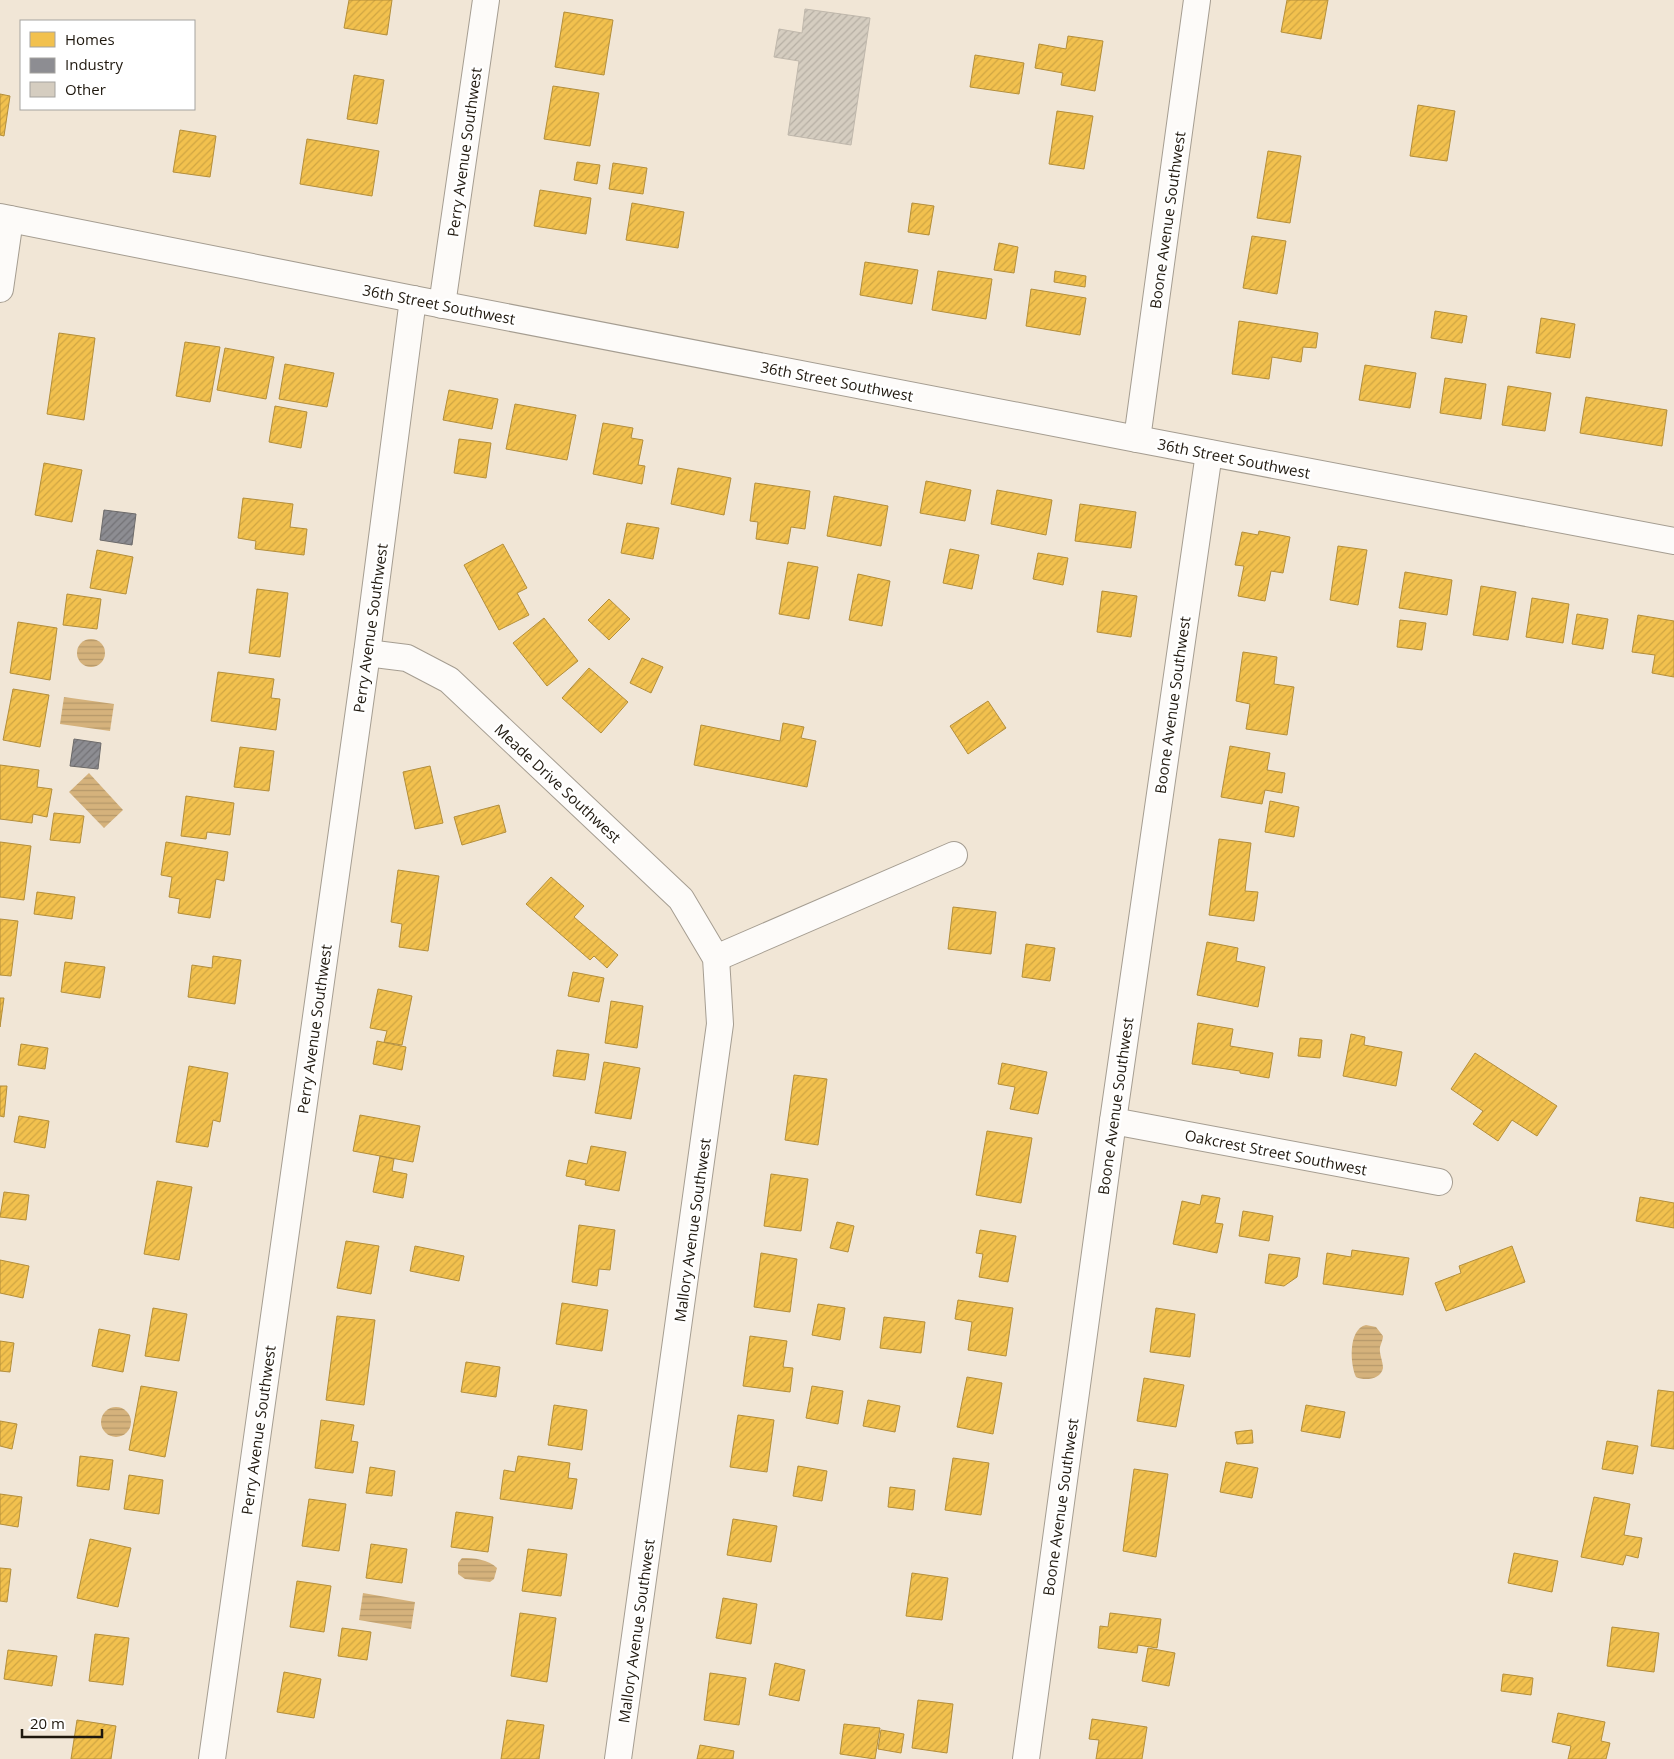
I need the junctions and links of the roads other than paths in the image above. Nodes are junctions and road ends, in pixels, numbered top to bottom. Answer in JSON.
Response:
{"nodes":[{"id":1,"x":486,"y":0,"type":"edge"},
{"id":2,"x":1197,"y":0,"type":"edge"},
{"id":3,"x":5,"y":218,"type":"edge"},
{"id":4,"x":0,"y":289,"type":"edge"},
{"id":5,"x":413,"y":299,"type":"junction"},
{"id":6,"x":442,"y":305,"type":"junction"},
{"id":7,"x":1137,"y":439,"type":"junction"},
{"id":8,"x":1208,"y":453,"type":"junction"},
{"id":9,"x":1674,"y":541,"type":"edge"},
{"id":10,"x":367,"y":653,"type":"junction"},
{"id":11,"x":954,"y":855,"type":"dead end"},
{"id":12,"x":716,"y":958,"type":"junction"},
{"id":13,"x":1113,"y":1121,"type":"junction"},
{"id":14,"x":1439,"y":1182,"type":"dead end"},
{"id":15,"x":212,"y":1759,"type":"edge"},
{"id":16,"x":618,"y":1759,"type":"edge"},
{"id":17,"x":1026,"y":1759,"type":"edge"}],
"edges":[{"from":1,"to":6,"type":"street","name":"Perry Avenue Southwest"},
{"from":2,"to":7,"type":"street","name":"Boone Avenue Southwest"},
{"from":3,"to":4,"type":"street"},
{"from":3,"to":5,"type":"street","name":"36th Street Southwest"},
{"from":5,"to":6,"type":"street","name":"36th Street Southwest"},
{"from":5,"to":10,"type":"street","name":"Perry Avenue Southwest"},
{"from":6,"to":7,"type":"street","name":"36th Street Southwest"},
{"from":7,"to":8,"type":"street","name":"36th Street Southwest"},
{"from":8,"to":9,"type":"street","name":"36th Street Southwest"},
{"from":8,"to":13,"type":"street","name":"Boone Avenue Southwest"},
{"from":10,"to":12,"type":"street","name":"Meade Drive Southwest"},
{"from":10,"to":15,"type":"street","name":"Perry Avenue Southwest"},
{"from":11,"to":12,"type":"street"},
{"from":12,"to":16,"type":"street","name":"Mallory Avenue Southwest"},
{"from":13,"to":14,"type":"street","name":"Oakcrest Street Southwest"},
{"from":13,"to":17,"type":"street","name":"Boone Avenue Southwest"}]}
